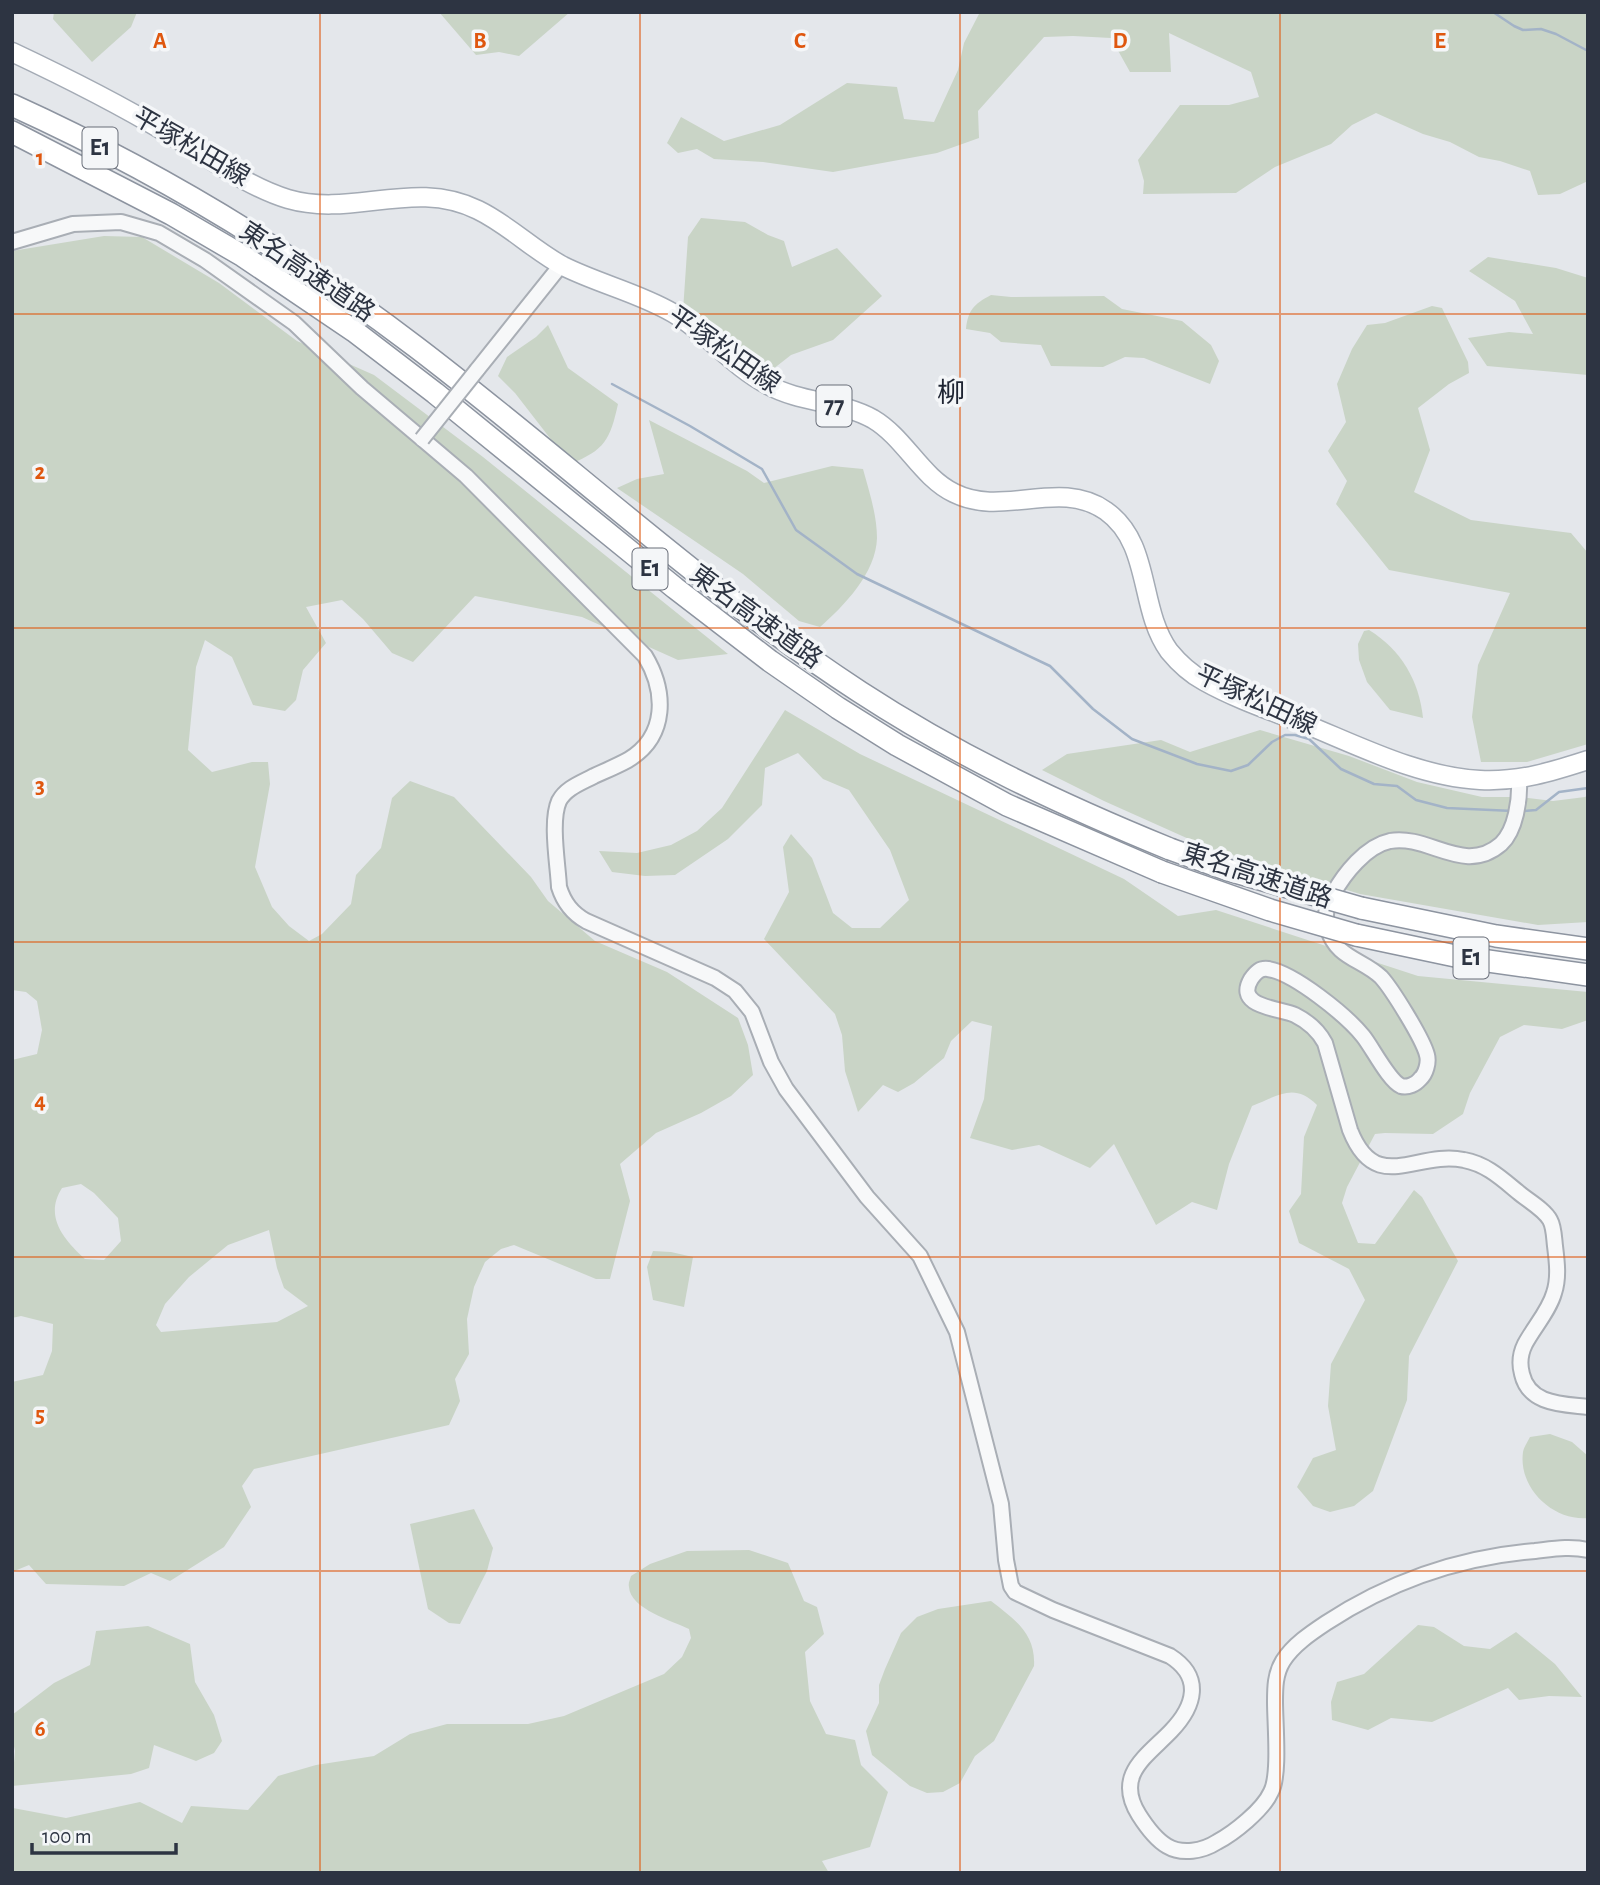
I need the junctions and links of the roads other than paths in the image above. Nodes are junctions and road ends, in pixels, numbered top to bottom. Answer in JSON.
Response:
{"nodes":[{"id":1,"x":12,"y":52,"type":"edge"},
{"id":2,"x":12,"y":105,"type":"edge"},
{"id":3,"x":12,"y":132,"type":"edge"},
{"id":4,"x":12,"y":242,"type":"edge"},
{"id":5,"x":561,"y":265,"type":"junction"},
{"id":6,"x":422,"y":439,"type":"junction"},
{"id":7,"x":1588,"y":760,"type":"edge"},
{"id":8,"x":1519,"y":783,"type":"junction"},
{"id":9,"x":1588,"y":948,"type":"edge"},
{"id":10,"x":1588,"y":975,"type":"edge"},
{"id":11,"x":1588,"y":1407,"type":"edge"},
{"id":12,"x":1588,"y":1550,"type":"edge"}],
"edges":[{"from":1,"to":5,"type":"main road","name":"平塚松田線","number":"77"},
{"from":2,"to":9,"type":"highway","name":"東名高速道路","number":"E1","bridge":true},
{"from":3,"to":10,"type":"highway","name":"東名高速道路","number":"E1","bridge":true},
{"from":4,"to":6,"type":"street"},
{"from":5,"to":6,"type":"street","bridge":true},
{"from":5,"to":8,"type":"main road","name":"平塚松田線","number":"77"},
{"from":6,"to":12,"type":"street"},
{"from":7,"to":8,"type":"main road","name":"平塚松田線","number":"77"},
{"from":8,"to":11,"type":"street"}]}
